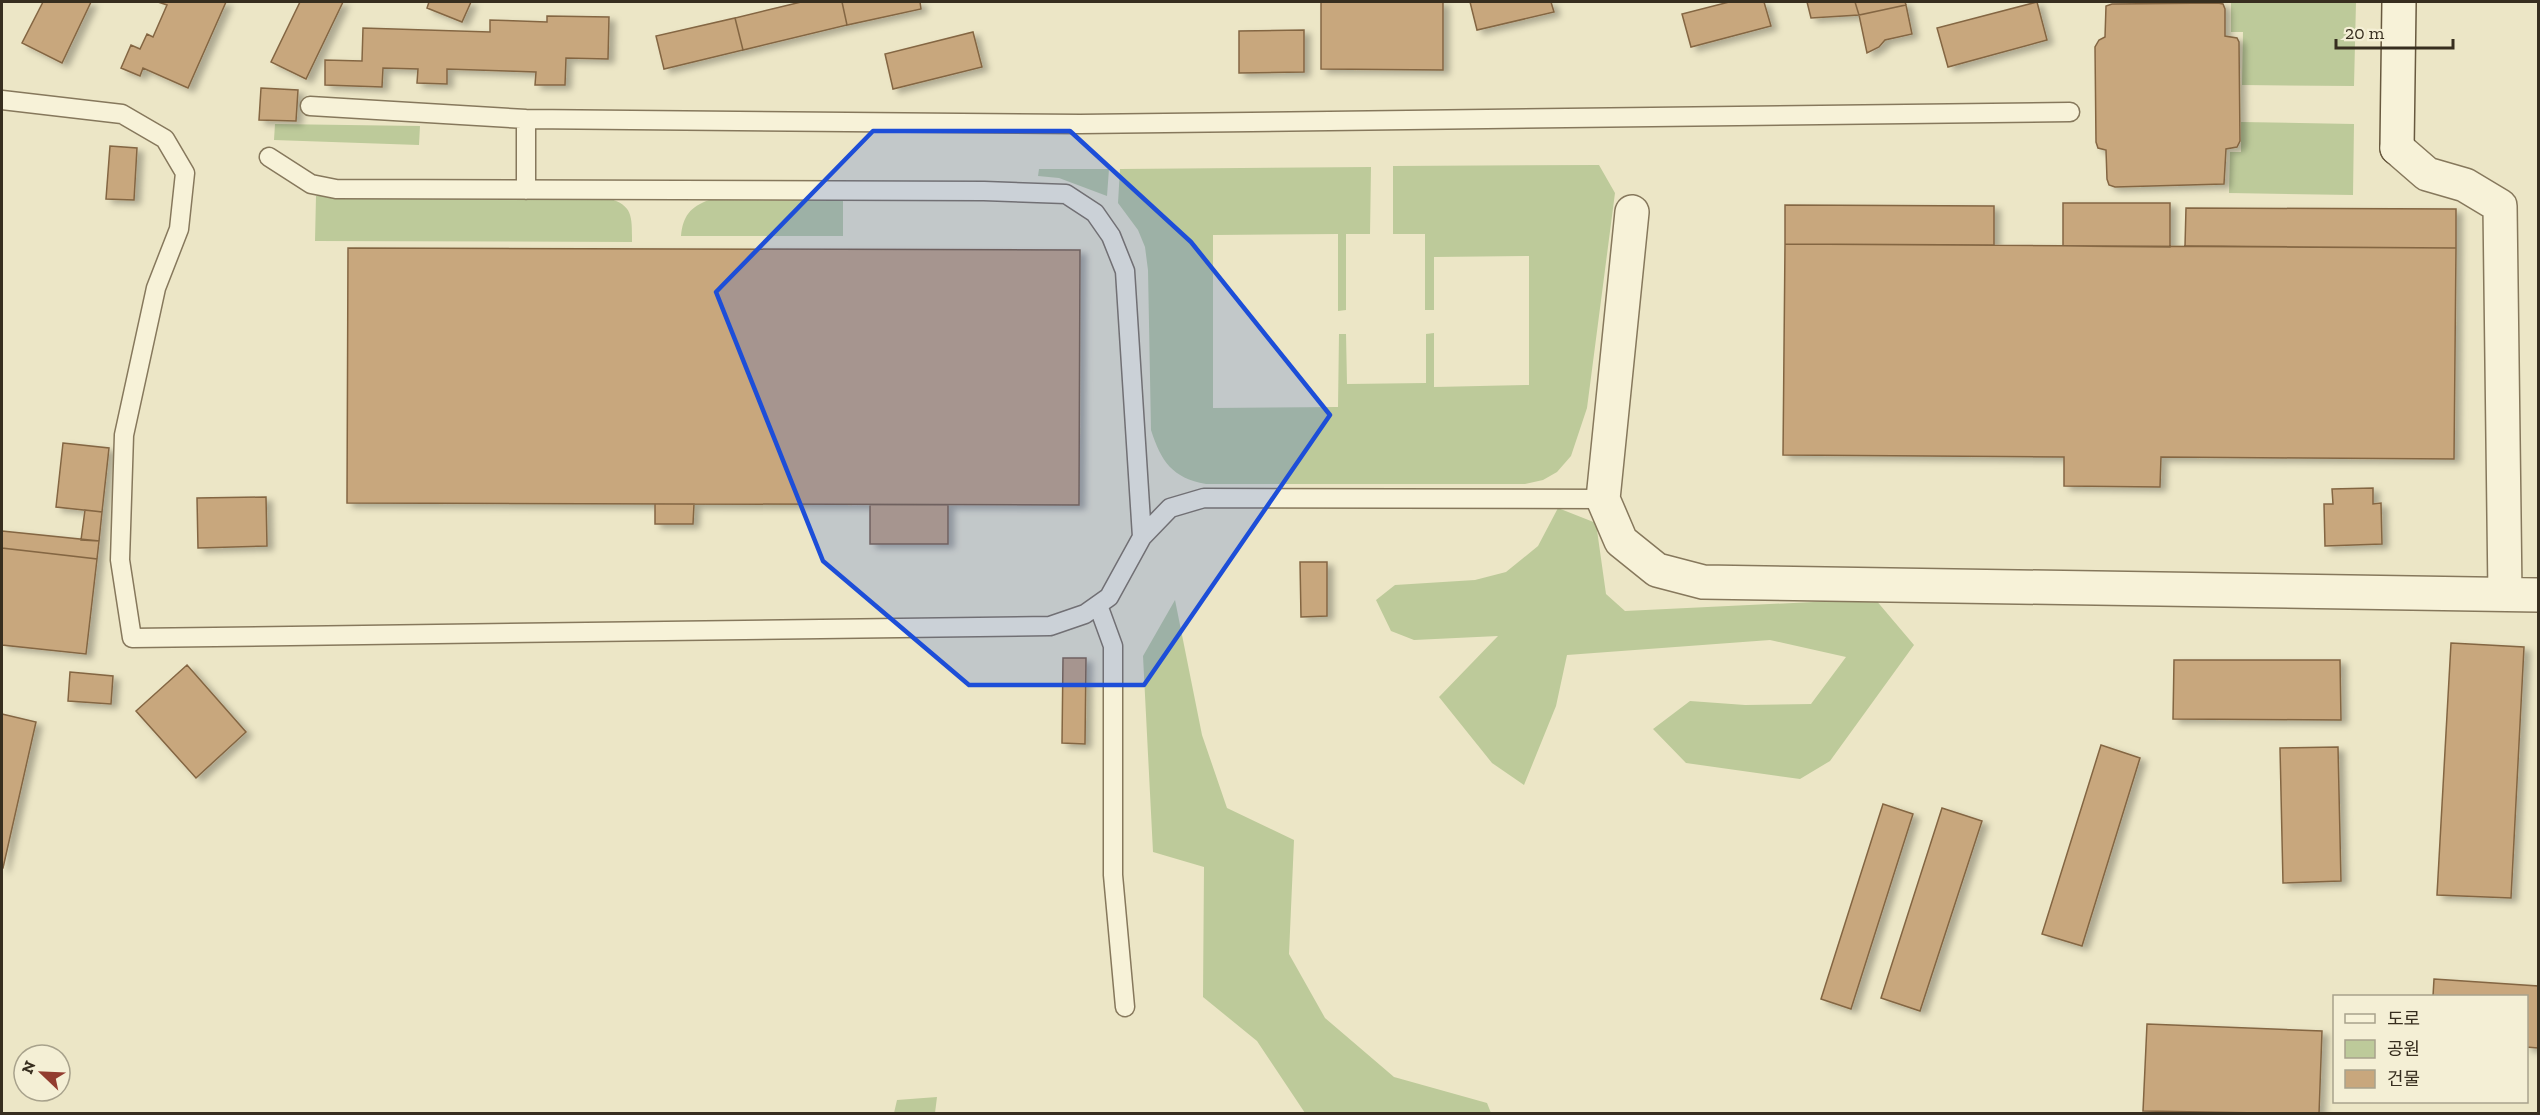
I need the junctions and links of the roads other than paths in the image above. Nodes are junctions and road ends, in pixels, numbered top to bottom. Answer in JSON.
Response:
{"nodes":[{"id":1,"x":2399,"y":2,"type":"edge"},
{"id":2,"x":2,"y":100,"type":"edge"},
{"id":3,"x":310,"y":106,"type":"dead end"},
{"id":4,"x":2070,"y":112,"type":"dead end"},
{"id":5,"x":526,"y":119,"type":"junction"},
{"id":6,"x":269,"y":157,"type":"dead end"},
{"id":7,"x":526,"y":190,"type":"junction"},
{"id":8,"x":1632,"y":212,"type":"dead end"},
{"id":9,"x":1603,"y":499,"type":"junction"},
{"id":10,"x":1142,"y":537,"type":"junction"},
{"id":11,"x":2505,"y":594,"type":"junction"},
{"id":12,"x":2538,"y":595,"type":"edge"},
{"id":13,"x":1098,"y":605,"type":"junction"},
{"id":14,"x":1125,"y":1007,"type":"dead end"}],
"edges":[{"from":1,"to":11,"type":"street"},
{"from":2,"to":13,"type":"lane"},
{"from":3,"to":5,"type":"lane"},
{"from":4,"to":5,"type":"lane"},
{"from":5,"to":7,"type":"lane"},
{"from":6,"to":7,"type":"lane"},
{"from":7,"to":10,"type":"lane"},
{"from":8,"to":9,"type":"street"},
{"from":9,"to":10,"type":"lane"},
{"from":9,"to":11,"type":"street"},
{"from":10,"to":13,"type":"lane"},
{"from":11,"to":12,"type":"street"},
{"from":13,"to":14,"type":"lane"}]}
